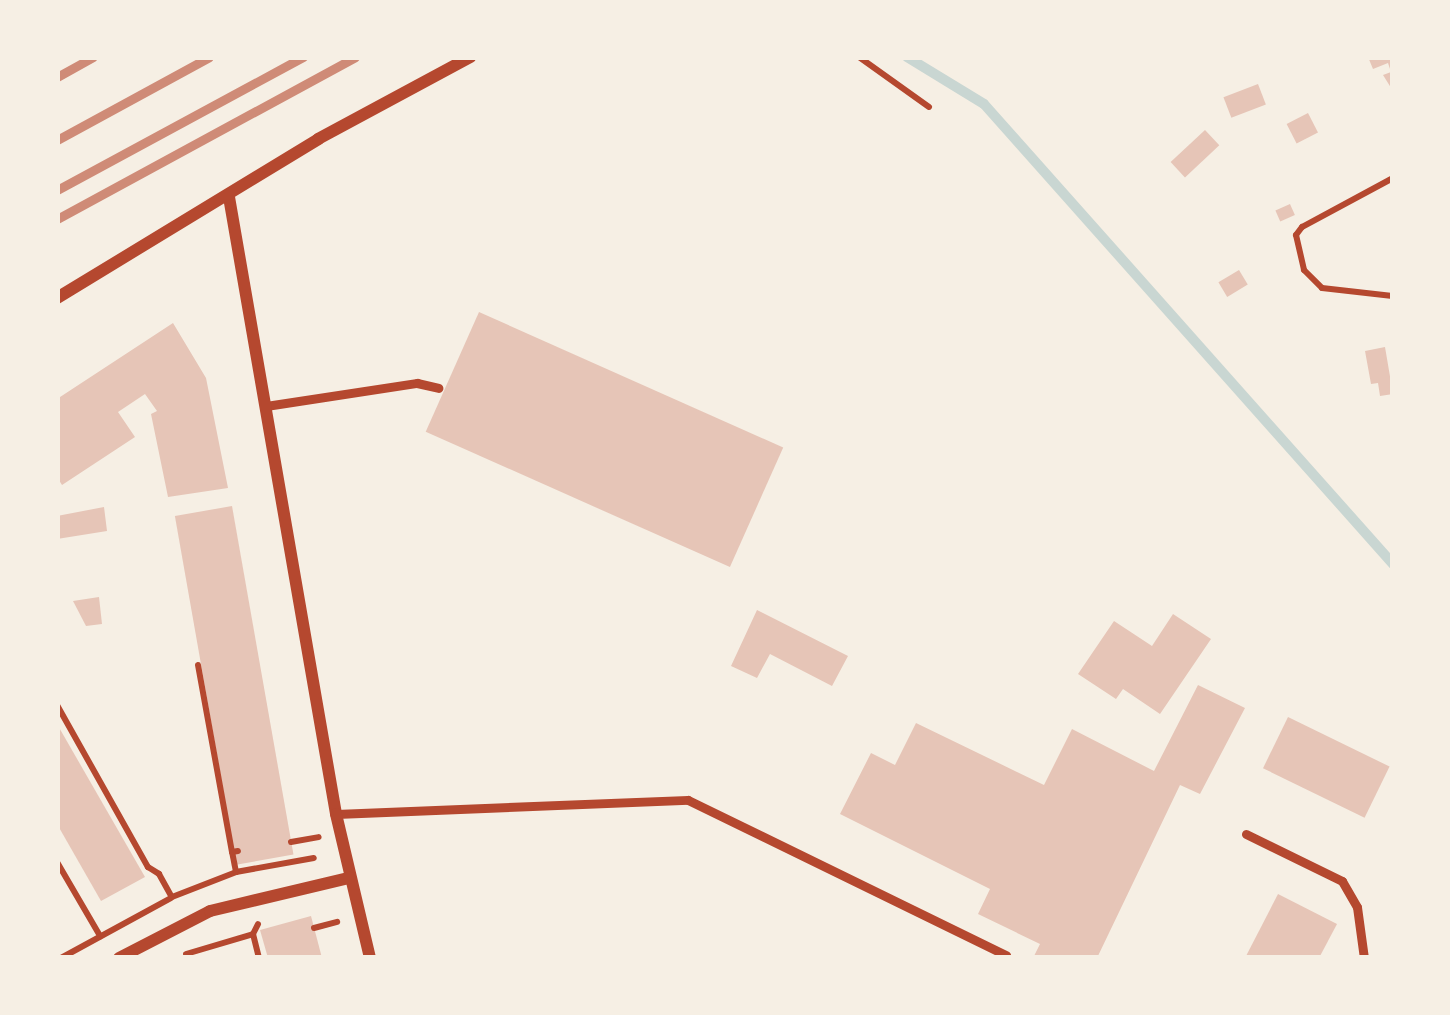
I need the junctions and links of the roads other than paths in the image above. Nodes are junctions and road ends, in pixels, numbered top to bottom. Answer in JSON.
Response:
{"nodes":[{"id":1,"x":470,"y":57,"type":"edge"},
{"id":2,"x":229,"y":197,"type":"junction"},
{"id":3,"x":57,"y":298,"type":"edge"},
{"id":4,"x":438,"y":388,"type":"dead end"},
{"id":5,"x":266,"y":406,"type":"junction"},
{"id":6,"x":336,"y":814,"type":"junction"},
{"id":7,"x":1246,"y":834,"type":"dead end"},
{"id":8,"x":349,"y":878,"type":"junction"},
{"id":9,"x":1006,"y":955,"type":"dead end"},
{"id":10,"x":119,"y":958,"type":"edge"},
{"id":11,"x":370,"y":958,"type":"edge"},
{"id":12,"x":1364,"y":958,"type":"edge"}],
"edges":[{"from":1,"to":2,"type":"street"},
{"from":2,"to":3,"type":"street"},
{"from":2,"to":5,"type":"street"},
{"from":4,"to":5,"type":"lane"},
{"from":5,"to":6,"type":"street"},
{"from":6,"to":8,"type":"street"},
{"from":6,"to":9,"type":"lane"},
{"from":7,"to":12,"type":"lane"},
{"from":8,"to":10,"type":"street"},
{"from":8,"to":11,"type":"street"}]}
